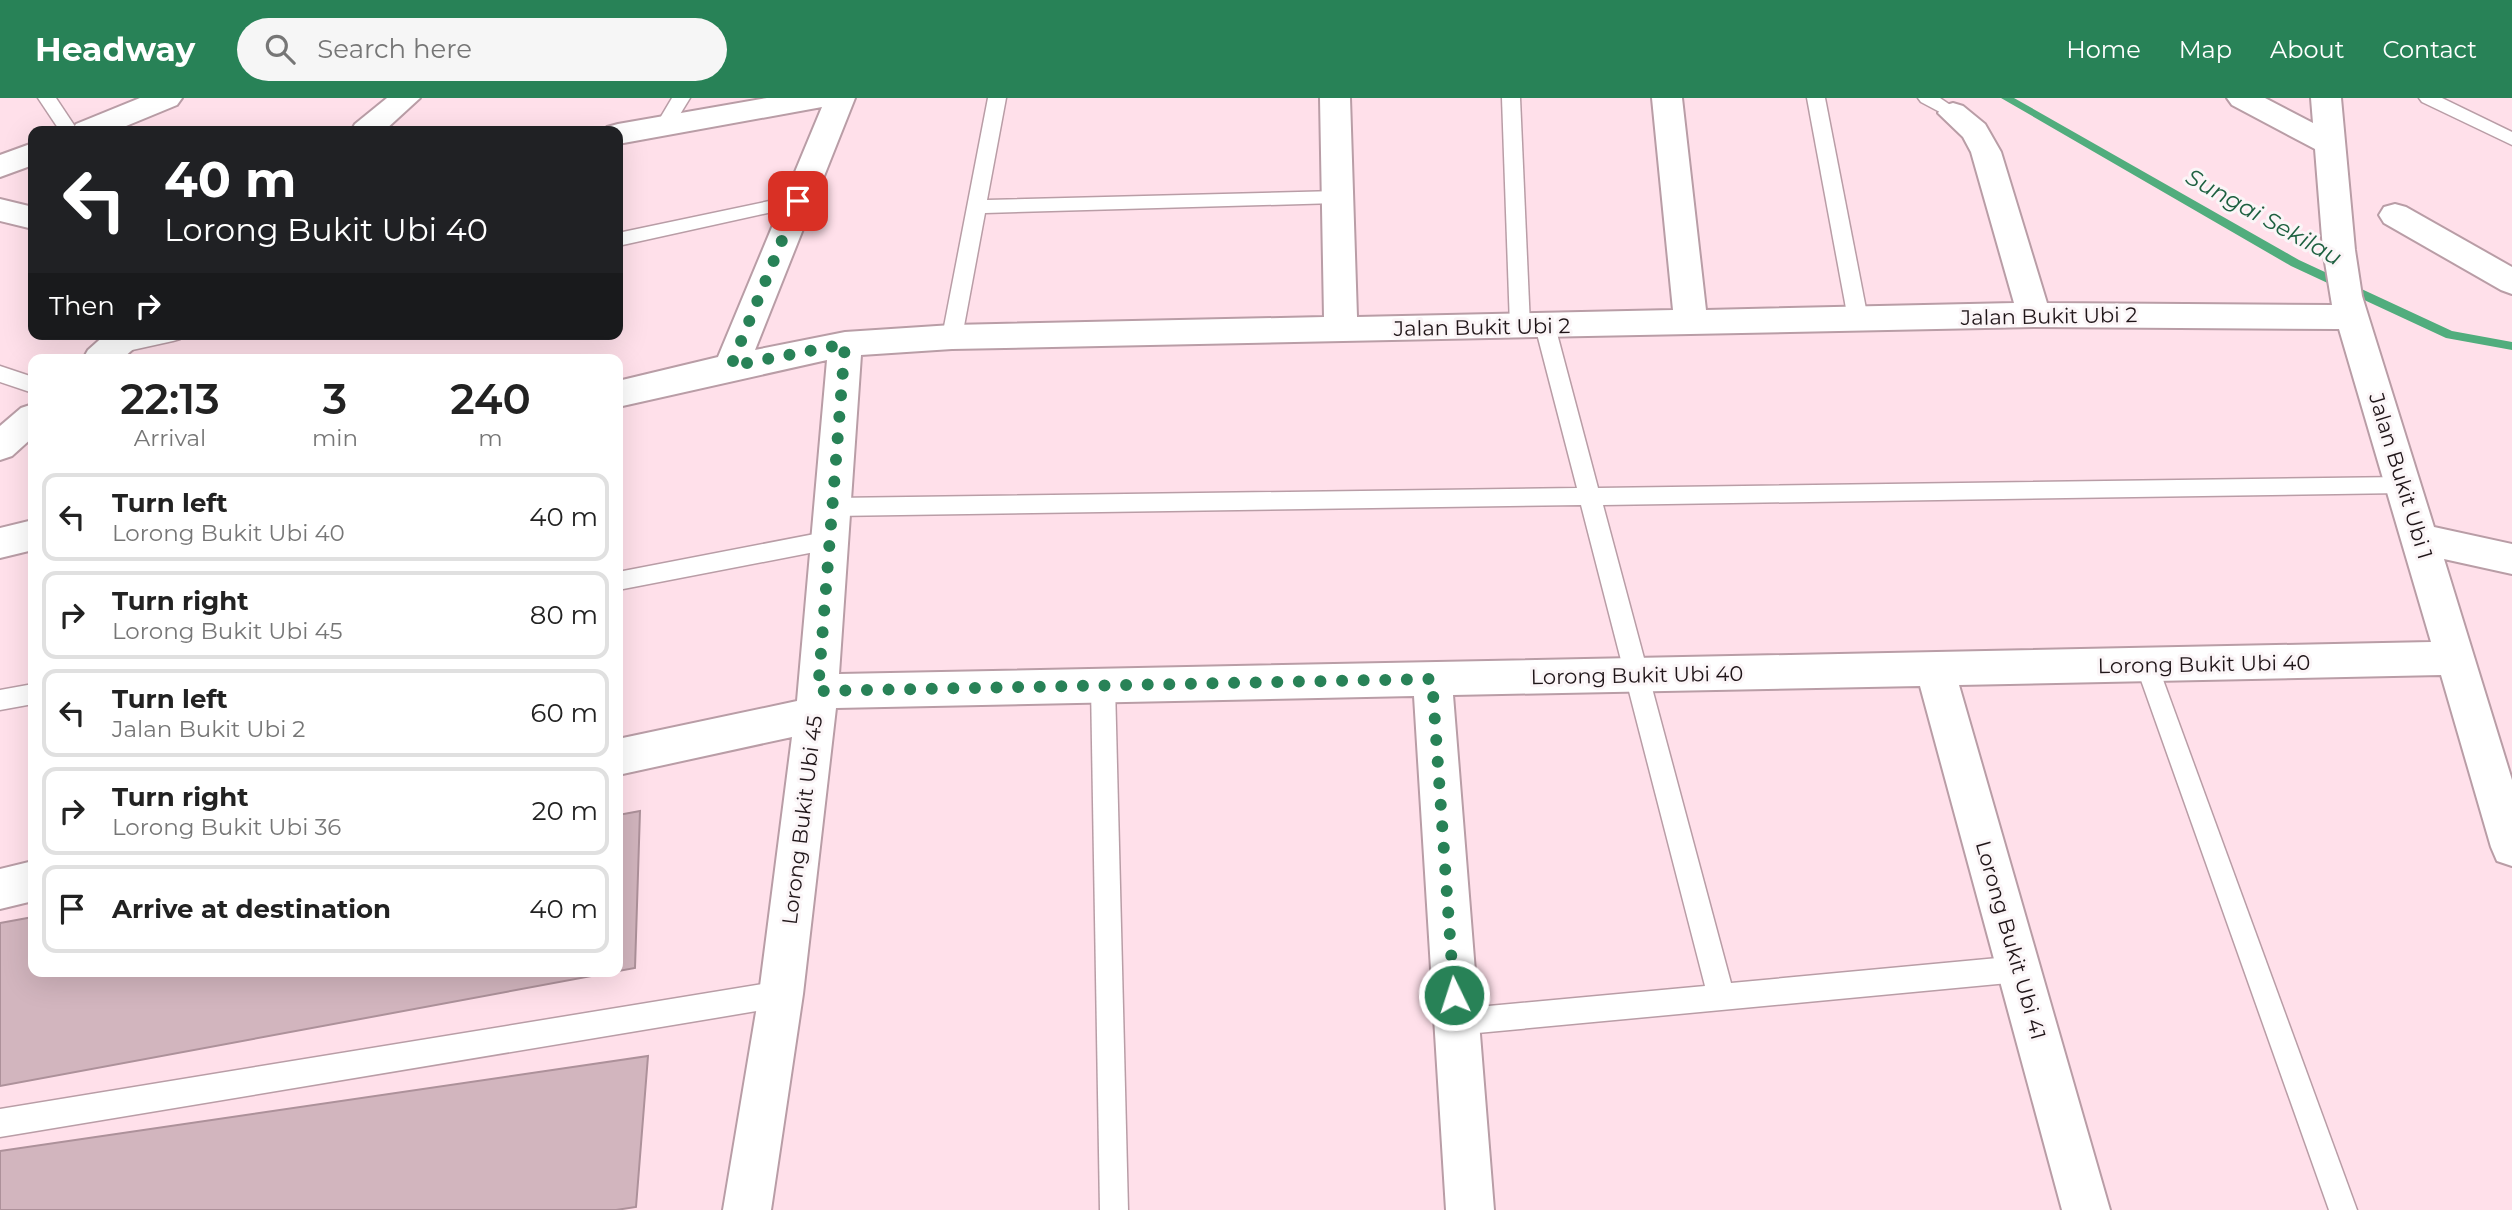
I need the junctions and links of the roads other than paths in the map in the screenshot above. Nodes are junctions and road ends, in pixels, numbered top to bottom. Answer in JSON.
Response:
{"nodes":[{"id":1,"x":47,"y":98,"type":"edge"},
{"id":2,"x":167,"y":98,"type":"edge"},
{"id":3,"x":405,"y":98,"type":"edge"},
{"id":4,"x":681,"y":98,"type":"edge"},
{"id":5,"x":821,"y":98,"type":"edge"},
{"id":6,"x":840,"y":98,"type":"edge"},
{"id":7,"x":997,"y":98,"type":"edge"},
{"id":8,"x":1335,"y":98,"type":"edge"},
{"id":9,"x":1511,"y":98,"type":"edge"},
{"id":10,"x":1667,"y":98,"type":"edge"},
{"id":11,"x":1816,"y":98,"type":"edge"},
{"id":12,"x":2242,"y":98,"type":"edge"},
{"id":13,"x":2326,"y":98,"type":"edge"},
{"id":14,"x":2428,"y":98,"type":"edge"},
{"id":15,"x":1940,"y":105,"type":"edge"},
{"id":16,"x":665,"y":125,"type":"junction"},
{"id":17,"x":66,"y":126,"type":"edge"},
{"id":18,"x":99,"y":126,"type":"edge"},
{"id":19,"x":372,"y":126,"type":"edge"},
{"id":20,"x":623,"y":133,"type":"edge"},
{"id":21,"x":2512,"y":139,"type":"edge"},
{"id":22,"x":2330,"y":144,"type":"junction"},
{"id":23,"x":28,"y":155,"type":"edge"},
{"id":24,"x":0,"y":167,"type":"edge"},
{"id":25,"x":1337,"y":197,"type":"junction"},
{"id":26,"x":798,"y":201,"type":"junction"},
{"id":27,"x":979,"y":207,"type":"junction"},
{"id":28,"x":0,"y":210,"type":"edge"},
{"id":29,"x":2395,"y":215,"type":"dead end"},
{"id":30,"x":28,"y":217,"type":"edge"},
{"id":31,"x":623,"y":239,"type":"edge"},
{"id":32,"x":2512,"y":282,"type":"edge"},
{"id":33,"x":2349,"y":307,"type":"junction"},
{"id":34,"x":2034,"y":316,"type":"junction"},
{"id":35,"x":1858,"y":319,"type":"junction"},
{"id":36,"x":1691,"y":323,"type":"junction"},
{"id":37,"x":1533,"y":326,"type":"junction"},
{"id":38,"x":1341,"y":329,"type":"junction"},
{"id":39,"x":952,"y":337,"type":"junction"},
{"id":40,"x":146,"y":340,"type":"edge"},
{"id":41,"x":845,"y":344,"type":"junction"},
{"id":42,"x":114,"y":347,"type":"edge"},
{"id":43,"x":731,"y":366,"type":"junction"},
{"id":44,"x":0,"y":374,"type":"edge"},
{"id":45,"x":28,"y":383,"type":"edge"},
{"id":46,"x":623,"y":393,"type":"edge"},
{"id":47,"x":28,"y":421,"type":"edge"},
{"id":48,"x":0,"y":446,"type":"edge"},
{"id":49,"x":2403,"y":485,"type":"junction"},
{"id":50,"x":1587,"y":496,"type":"junction"},
{"id":51,"x":832,"y":524,"type":"junction"},
{"id":52,"x":28,"y":536,"type":"edge"},
{"id":53,"x":2419,"y":539,"type":"junction"},
{"id":54,"x":0,"y":543,"type":"edge"},
{"id":55,"x":2512,"y":559,"type":"edge"},
{"id":56,"x":623,"y":580,"type":"edge"},
{"id":57,"x":2455,"y":658,"type":"junction"},
{"id":58,"x":2147,"y":666,"type":"junction"},
{"id":59,"x":1935,"y":670,"type":"junction"},
{"id":60,"x":1635,"y":675,"type":"junction"},
{"id":61,"x":1432,"y":679,"type":"junction"},
{"id":62,"x":1103,"y":685,"type":"junction"},
{"id":63,"x":28,"y":695,"type":"edge"},
{"id":64,"x":0,"y":700,"type":"edge"},
{"id":65,"x":816,"y":703,"type":"junction"},
{"id":66,"x":623,"y":756,"type":"edge"},
{"id":67,"x":2512,"y":848,"type":"edge"},
{"id":68,"x":28,"y":882,"type":"edge"},
{"id":69,"x":0,"y":889,"type":"edge"},
{"id":70,"x":2019,"y":968,"type":"junction"},
{"id":71,"x":781,"y":993,"type":"junction"},
{"id":72,"x":1721,"y":996,"type":"junction"},
{"id":73,"x":1456,"y":1022,"type":"junction"},
{"id":74,"x":0,"y":1123,"type":"edge"},
{"id":75,"x":747,"y":1210,"type":"edge"},
{"id":76,"x":1114,"y":1210,"type":"edge"},
{"id":77,"x":1471,"y":1210,"type":"edge"},
{"id":78,"x":2086,"y":1210,"type":"edge"},
{"id":79,"x":2343,"y":1210,"type":"edge"}],
"edges":[{"from":1,"to":17,"type":"lane"},
{"from":2,"to":18,"type":"street"},
{"from":3,"to":19,"type":"street"},
{"from":4,"to":16,"type":"lane"},
{"from":5,"to":16,"type":"street"},
{"from":6,"to":26,"type":"street"},
{"from":7,"to":27,"type":"lane"},
{"from":8,"to":25,"type":"street"},
{"from":9,"to":37,"type":"lane"},
{"from":10,"to":36,"type":"street"},
{"from":11,"to":35,"type":"lane"},
{"from":12,"to":22,"type":"street"},
{"from":13,"to":22,"type":"street","name":"Jalan Bukit Ubi 1"},
{"from":14,"to":21,"type":"lane"},
{"from":15,"to":34,"type":"street"},
{"from":16,"to":20,"type":"street"},
{"from":22,"to":33,"type":"street","name":"Jalan Bukit Ubi 1"},
{"from":23,"to":24,"type":"street"},
{"from":25,"to":27,"type":"lane"},
{"from":25,"to":38,"type":"street"},
{"from":26,"to":31,"type":"lane"},
{"from":26,"to":43,"type":"street"},
{"from":27,"to":39,"type":"lane"},
{"from":28,"to":30,"type":"street"},
{"from":29,"to":32,"type":"street"},
{"from":33,"to":34,"type":"street","name":"Jalan Bukit Ubi 2"},
{"from":33,"to":49,"type":"street","name":"Jalan Bukit Ubi 1"},
{"from":34,"to":35,"type":"street","name":"Jalan Bukit Ubi 2"},
{"from":35,"to":36,"type":"street","name":"Jalan Bukit Ubi 2"},
{"from":36,"to":37,"type":"street","name":"Jalan Bukit Ubi 2"},
{"from":37,"to":38,"type":"street","name":"Jalan Bukit Ubi 2"},
{"from":37,"to":50,"type":"lane"},
{"from":38,"to":39,"type":"street","name":"Jalan Bukit Ubi 2"},
{"from":39,"to":41,"type":"street","name":"Jalan Bukit Ubi 2"},
{"from":40,"to":42,"type":"lane"},
{"from":41,"to":43,"type":"street","name":"Jalan Bukit Ubi 2"},
{"from":41,"to":51,"type":"street","name":"Lorong Bukit Ubi 45"},
{"from":43,"to":46,"type":"street","name":"Jalan Bukit Ubi 2"},
{"from":44,"to":45,"type":"lane"},
{"from":47,"to":48,"type":"street"},
{"from":49,"to":50,"type":"lane"},
{"from":49,"to":53,"type":"street","name":"Jalan Bukit Ubi 1"},
{"from":50,"to":51,"type":"lane"},
{"from":50,"to":60,"type":"lane"},
{"from":51,"to":56,"type":"lane"},
{"from":51,"to":65,"type":"street","name":"Lorong Bukit Ubi 45"},
{"from":52,"to":54,"type":"street"},
{"from":53,"to":55,"type":"street"},
{"from":53,"to":57,"type":"street","name":"Jalan Bukit Ubi 1"},
{"from":57,"to":58,"type":"street","name":"Lorong Bukit Ubi 40"},
{"from":57,"to":67,"type":"street","name":"Jalan Bukit Ubi 1"},
{"from":58,"to":59,"type":"street","name":"Lorong Bukit Ubi 40"},
{"from":58,"to":79,"type":"lane"},
{"from":59,"to":60,"type":"street","name":"Lorong Bukit Ubi 40"},
{"from":59,"to":70,"type":"street","name":"Lorong Bukit Ubi 41"},
{"from":60,"to":61,"type":"street","name":"Lorong Bukit Ubi 40"},
{"from":60,"to":72,"type":"lane"},
{"from":61,"to":62,"type":"street","name":"Lorong Bukit Ubi 40"},
{"from":61,"to":73,"type":"street"},
{"from":62,"to":65,"type":"street","name":"Lorong Bukit Ubi 40"},
{"from":62,"to":76,"type":"lane"},
{"from":63,"to":64,"type":"lane"},
{"from":65,"to":66,"type":"street","name":"Lorong Bukit Ubi 40"},
{"from":65,"to":71,"type":"street","name":"Lorong Bukit Ubi 45"},
{"from":68,"to":69,"type":"street"},
{"from":70,"to":72,"type":"lane"},
{"from":70,"to":78,"type":"street","name":"Lorong Bukit Ubi 41"},
{"from":71,"to":74,"type":"lane"},
{"from":71,"to":75,"type":"street","name":"Lorong Bukit Ubi 45"},
{"from":72,"to":73,"type":"lane"},
{"from":73,"to":77,"type":"street"}]}
